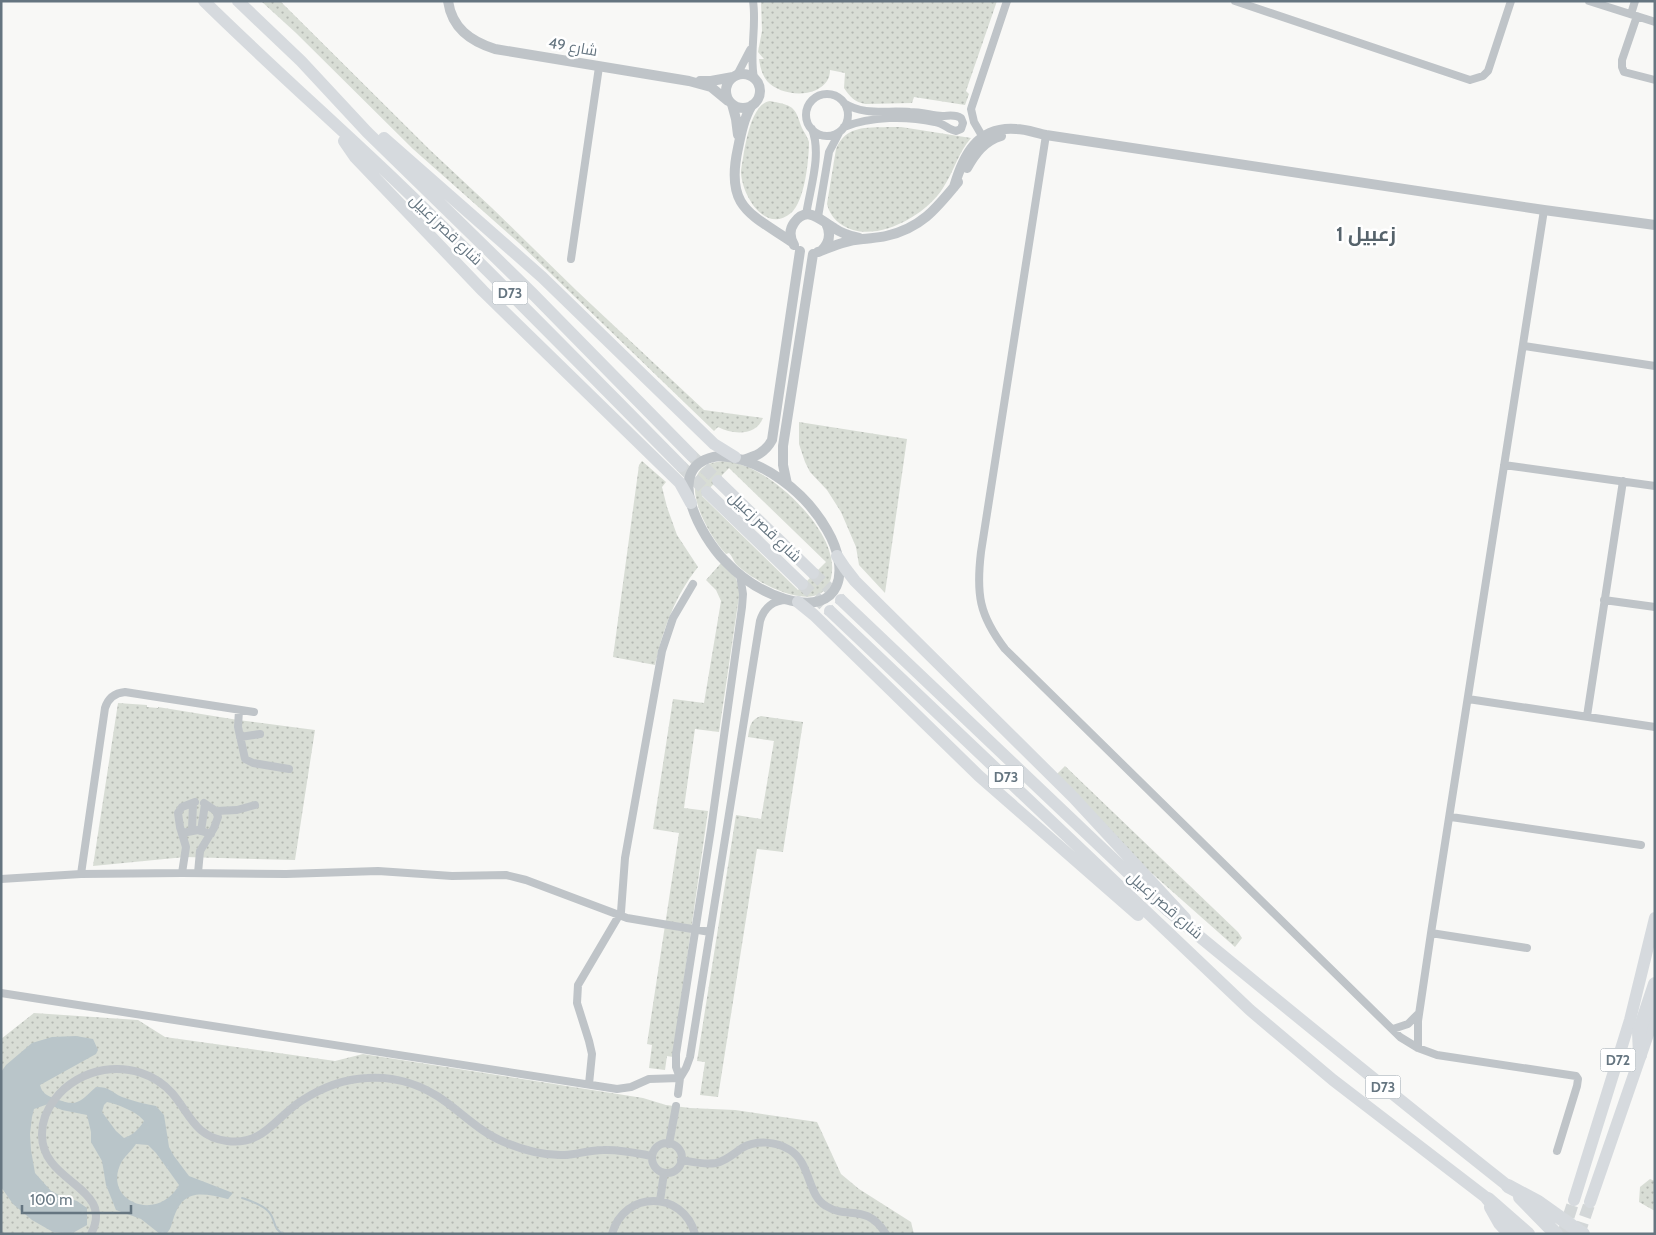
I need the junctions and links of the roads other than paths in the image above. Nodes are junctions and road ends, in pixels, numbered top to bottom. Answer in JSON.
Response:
{"nodes":[{"id":1,"x":204,"y":1,"type":"edge"},
{"id":2,"x":238,"y":1,"type":"edge"},
{"id":3,"x":448,"y":1,"type":"edge"},
{"id":4,"x":753,"y":1,"type":"edge"},
{"id":5,"x":1007,"y":1,"type":"edge"},
{"id":6,"x":1235,"y":1,"type":"edge"},
{"id":7,"x":1511,"y":1,"type":"edge"},
{"id":8,"x":1589,"y":1,"type":"edge"},
{"id":9,"x":1635,"y":1,"type":"edge"},
{"id":10,"x":1634,"y":15,"type":"junction"},
{"id":11,"x":1655,"y":22,"type":"edge"},
{"id":12,"x":752,"y":43,"type":"junction"},
{"id":13,"x":599,"y":67,"type":"junction"},
{"id":14,"x":735,"y":76,"type":"junction"},
{"id":15,"x":754,"y":78,"type":"junction"},
{"id":16,"x":1655,"y":80,"type":"edge"},
{"id":17,"x":690,"y":81,"type":"junction"},
{"id":18,"x":730,"y":102,"type":"junction"},
{"id":19,"x":844,"y":103,"type":"junction"},
{"id":20,"x":752,"y":105,"type":"junction"},
{"id":21,"x":350,"y":113,"type":"junction"},
{"id":22,"x":333,"y":124,"type":"junction"},
{"id":23,"x":812,"y":129,"type":"junction"},
{"id":24,"x":842,"y":130,"type":"junction"},
{"id":25,"x":1046,"y":135,"type":"junction"},
{"id":26,"x":985,"y":140,"type":"junction"},
{"id":27,"x":738,"y":146,"type":"junction"},
{"id":28,"x":1544,"y":210,"type":"junction"},
{"id":29,"x":806,"y":215,"type":"junction"},
{"id":30,"x":822,"y":220,"type":"junction"},
{"id":31,"x":794,"y":223,"type":"junction"},
{"id":32,"x":1655,"y":225,"type":"edge"},
{"id":33,"x":765,"y":226,"type":"junction"},
{"id":34,"x":862,"y":239,"type":"junction"},
{"id":35,"x":792,"y":242,"type":"junction"},
{"id":36,"x":800,"y":251,"type":"junction"},
{"id":37,"x":816,"y":253,"type":"junction"},
{"id":38,"x":571,"y":259,"type":"dead end"},
{"id":39,"x":1524,"y":346,"type":"junction"},
{"id":40,"x":1655,"y":366,"type":"edge"},
{"id":41,"x":691,"y":455,"type":"tunnel mouth"},
{"id":42,"x":739,"y":458,"type":"junction"},
{"id":43,"x":1504,"y":465,"type":"junction"},
{"id":44,"x":681,"y":466,"type":"tunnel mouth"},
{"id":45,"x":718,"y":481,"type":"tunnel mouth"},
{"id":46,"x":1623,"y":481,"type":"junction"},
{"id":47,"x":787,"y":484,"type":"junction"},
{"id":48,"x":1655,"y":486,"type":"edge"},
{"id":49,"x":707,"y":492,"type":"tunnel mouth"},
{"id":50,"x":691,"y":503,"type":"junction"},
{"id":51,"x":837,"y":556,"type":"junction"},
{"id":52,"x":813,"y":573,"type":"tunnel mouth"},
{"id":53,"x":740,"y":575,"type":"junction"},
{"id":54,"x":693,"y":584,"type":"dead end"},
{"id":55,"x":802,"y":584,"type":"tunnel mouth"},
{"id":56,"x":841,"y":600,"type":"tunnel mouth"},
{"id":57,"x":1604,"y":600,"type":"junction"},
{"id":58,"x":798,"y":602,"type":"junction"},
{"id":59,"x":1655,"y":607,"type":"edge"},
{"id":60,"x":830,"y":611,"type":"tunnel mouth"},
{"id":61,"x":1468,"y":699,"type":"junction"},
{"id":62,"x":239,"y":710,"type":"junction"},
{"id":63,"x":254,"y":712,"type":"dead end"},
{"id":64,"x":1586,"y":716,"type":"junction"},
{"id":65,"x":1655,"y":727,"type":"edge"},
{"id":66,"x":260,"y":734,"type":"dead end"},
{"id":67,"x":240,"y":736,"type":"junction"},
{"id":68,"x":289,"y":769,"type":"dead end"},
{"id":69,"x":199,"y":803,"type":"junction"},
{"id":70,"x":255,"y":805,"type":"dead end"},
{"id":71,"x":216,"y":811,"type":"junction"},
{"id":72,"x":1450,"y":816,"type":"junction"},
{"id":73,"x":192,"y":830,"type":"junction"},
{"id":74,"x":201,"y":831,"type":"junction"},
{"id":75,"x":182,"y":833,"type":"junction"},
{"id":76,"x":211,"y":834,"type":"junction"},
{"id":77,"x":1640,"y":845,"type":"dead end"},
{"id":78,"x":182,"y":873,"type":"junction"},
{"id":79,"x":198,"y":873,"type":"junction"},
{"id":80,"x":81,"y":874,"type":"junction"},
{"id":81,"x":1,"y":879,"type":"edge"},
{"id":82,"x":619,"y":916,"type":"junction"},
{"id":83,"x":1655,"y":918,"type":"edge"},
{"id":84,"x":1192,"y":928,"type":"junction"},
{"id":85,"x":695,"y":930,"type":"junction"},
{"id":86,"x":710,"y":932,"type":"junction"},
{"id":87,"x":1432,"y":933,"type":"junction"},
{"id":88,"x":1180,"y":946,"type":"junction"},
{"id":89,"x":1527,"y":948,"type":"dead end"},
{"id":90,"x":1655,"y":984,"type":"edge"},
{"id":91,"x":1,"y":993,"type":"edge"},
{"id":92,"x":1420,"y":1012,"type":"junction"},
{"id":93,"x":1655,"y":1014,"type":"edge"},
{"id":94,"x":1393,"y":1029,"type":"junction"},
{"id":95,"x":1418,"y":1048,"type":"junction"},
{"id":96,"x":1640,"y":1054,"type":"junction"},
{"id":97,"x":680,"y":1078,"type":"junction"},
{"id":98,"x":588,"y":1084,"type":"junction"},
{"id":99,"x":678,"y":1094,"type":"dead end"},
{"id":100,"x":676,"y":1106,"type":"dead end"},
{"id":101,"x":669,"y":1144,"type":"junction"},
{"id":102,"x":1556,"y":1151,"type":"dead end"},
{"id":103,"x":652,"y":1156,"type":"junction"},
{"id":104,"x":681,"y":1160,"type":"junction"},
{"id":105,"x":664,"y":1173,"type":"junction"},
{"id":106,"x":1508,"y":1186,"type":"junction"},
{"id":107,"x":1488,"y":1200,"type":"junction"},
{"id":108,"x":1574,"y":1200,"type":"tunnel mouth"},
{"id":109,"x":660,"y":1201,"type":"junction"},
{"id":110,"x":1590,"y":1202,"type":"tunnel mouth"},
{"id":111,"x":1545,"y":1220,"type":"junction"},
{"id":112,"x":91,"y":1234,"type":"edge"},
{"id":113,"x":612,"y":1234,"type":"edge"},
{"id":114,"x":695,"y":1234,"type":"edge"},
{"id":115,"x":886,"y":1234,"type":"edge"},
{"id":116,"x":1510,"y":1234,"type":"edge"},
{"id":117,"x":1528,"y":1234,"type":"edge"},
{"id":118,"x":1556,"y":1234,"type":"edge"},
{"id":119,"x":1566,"y":1234,"type":"edge"},
{"id":120,"x":1583,"y":1234,"type":"edge"}],
"edges":[{"from":1,"to":22,"type":"main road","name":"شارع قصر زعبيل","number":"D73"},
{"from":2,"to":21,"type":"main road","name":"شارع قصر زعبيل","number":"D73"},
{"from":3,"to":13,"type":"street","name":"شارع 49"},
{"from":4,"to":12,"type":"street"},
{"from":5,"to":26,"type":"street"},
{"from":6,"to":7,"type":"street"},
{"from":8,"to":10,"type":"street"},
{"from":9,"to":10,"type":"street"},
{"from":10,"to":11,"type":"street"},
{"from":10,"to":16,"type":"street"},
{"from":12,"to":14,"type":"street"},
{"from":12,"to":15,"type":"street"},
{"from":13,"to":17,"type":"street","name":"شارع 49"},
{"from":13,"to":38,"type":"street"},
{"from":14,"to":15,"type":"street"},
{"from":14,"to":17,"type":"street","name":"شارع 49"},
{"from":14,"to":18,"type":"street"},
{"from":15,"to":20,"type":"street"},
{"from":17,"to":18,"type":"street","name":"شارع 49"},
{"from":18,"to":20,"type":"street"},
{"from":18,"to":27,"type":"street"},
{"from":19,"to":23,"type":"street"},
{"from":19,"to":24,"type":"street"},
{"from":19,"to":24,"type":"street"},
{"from":20,"to":27,"type":"street"},
{"from":21,"to":41,"type":"main road","name":"شارع قصر زعبيل","number":"D73"},
{"from":21,"to":42,"type":"main road"},
{"from":22,"to":44,"type":"main road","name":"شارع قصر زعبيل","number":"D73"},
{"from":22,"to":50,"type":"main road"},
{"from":23,"to":24,"type":"street"},
{"from":23,"to":29,"type":"street"},
{"from":24,"to":30,"type":"street"},
{"from":25,"to":26,"type":"street"},
{"from":25,"to":28,"type":"street"},
{"from":25,"to":94,"type":"street"},
{"from":26,"to":34,"type":"street"},
{"from":27,"to":33,"type":"street"},
{"from":28,"to":32,"type":"street"},
{"from":28,"to":39,"type":"street"},
{"from":29,"to":30,"type":"street"},
{"from":29,"to":31,"type":"street"},
{"from":30,"to":34,"type":"street"},
{"from":30,"to":37,"type":"street"},
{"from":31,"to":33,"type":"street"},
{"from":31,"to":35,"type":"street"},
{"from":33,"to":35,"type":"street"},
{"from":34,"to":37,"type":"street"},
{"from":35,"to":36,"type":"street"},
{"from":36,"to":37,"type":"street"},
{"from":36,"to":42,"type":"street"},
{"from":37,"to":47,"type":"street"},
{"from":39,"to":40,"type":"street"},
{"from":39,"to":43,"type":"street"},
{"from":42,"to":47,"type":"street"},
{"from":42,"to":50,"type":"street"},
{"from":43,"to":46,"type":"street"},
{"from":43,"to":61,"type":"street"},
{"from":45,"to":52,"type":"main road","name":"شارع قصر زعبيل"},
{"from":46,"to":48,"type":"street"},
{"from":46,"to":57,"type":"street"},
{"from":47,"to":51,"type":"street"},
{"from":49,"to":55,"type":"main road","name":"شارع قصر زعبيل"},
{"from":50,"to":53,"type":"street"},
{"from":51,"to":58,"type":"street"},
{"from":51,"to":84,"type":"main road"},
{"from":53,"to":58,"type":"street"},
{"from":53,"to":85,"type":"street"},
{"from":54,"to":82,"type":"street"},
{"from":56,"to":84,"type":"main road","name":"شارع قصر زعبيل","number":"D73"},
{"from":57,"to":59,"type":"street"},
{"from":57,"to":64,"type":"street"},
{"from":58,"to":86,"type":"street"},
{"from":58,"to":88,"type":"main road"},
{"from":60,"to":88,"type":"main road","name":"شارع قصر زعبيل","number":"D73"},
{"from":61,"to":64,"type":"street"},
{"from":61,"to":72,"type":"street"},
{"from":62,"to":63,"type":"street"},
{"from":62,"to":67,"type":"street"},
{"from":62,"to":80,"type":"street"},
{"from":64,"to":65,"type":"street"},
{"from":66,"to":67,"type":"street"},
{"from":67,"to":68,"type":"street"},
{"from":69,"to":71,"type":"street"},
{"from":69,"to":73,"type":"street"},
{"from":69,"to":74,"type":"street"},
{"from":69,"to":75,"type":"street"},
{"from":70,"to":71,"type":"street"},
{"from":71,"to":76,"type":"street"},
{"from":72,"to":77,"type":"street"},
{"from":72,"to":87,"type":"street"},
{"from":73,"to":74,"type":"street"},
{"from":73,"to":75,"type":"street"},
{"from":74,"to":76,"type":"street"},
{"from":75,"to":78,"type":"street"},
{"from":76,"to":79,"type":"street"},
{"from":78,"to":79,"type":"street"},
{"from":78,"to":80,"type":"street"},
{"from":79,"to":82,"type":"street"},
{"from":80,"to":81,"type":"street"},
{"from":82,"to":85,"type":"street"},
{"from":82,"to":98,"type":"street"},
{"from":83,"to":108,"type":"main road","number":"D72"},
{"from":84,"to":106,"type":"main road","name":"شارع قصر زعبيل","number":"D73"},
{"from":85,"to":86,"type":"street"},
{"from":85,"to":97,"type":"street"},
{"from":86,"to":97,"type":"street"},
{"from":87,"to":89,"type":"street"},
{"from":87,"to":92,"type":"street"},
{"from":88,"to":107,"type":"main road","name":"شارع قصر زعبيل","number":"D73"},
{"from":90,"to":96,"type":"highway"},
{"from":91,"to":98,"type":"street"},
{"from":92,"to":94,"type":"street"},
{"from":92,"to":95,"type":"street"},
{"from":93,"to":96,"type":"main road","number":"D72"},
{"from":94,"to":95,"type":"street"},
{"from":95,"to":102,"type":"street"},
{"from":96,"to":110,"type":"main road","number":"D72"},
{"from":97,"to":98,"type":"street"},
{"from":97,"to":99,"type":"street"},
{"from":100,"to":101,"type":"street"},
{"from":101,"to":103,"type":"street"},
{"from":101,"to":104,"type":"street"},
{"from":103,"to":105,"type":"street"},
{"from":103,"to":112,"type":"street"},
{"from":104,"to":105,"type":"street"},
{"from":104,"to":115,"type":"street"},
{"from":105,"to":109,"type":"street"},
{"from":106,"to":111,"type":"highway"},
{"from":106,"to":120,"type":"highway"},
{"from":107,"to":116,"type":"highway"},
{"from":107,"to":117,"type":"highway"},
{"from":109,"to":113,"type":"street"},
{"from":109,"to":114,"type":"street"},
{"from":111,"to":118,"type":"highway"},
{"from":111,"to":119,"type":"highway"}]}
